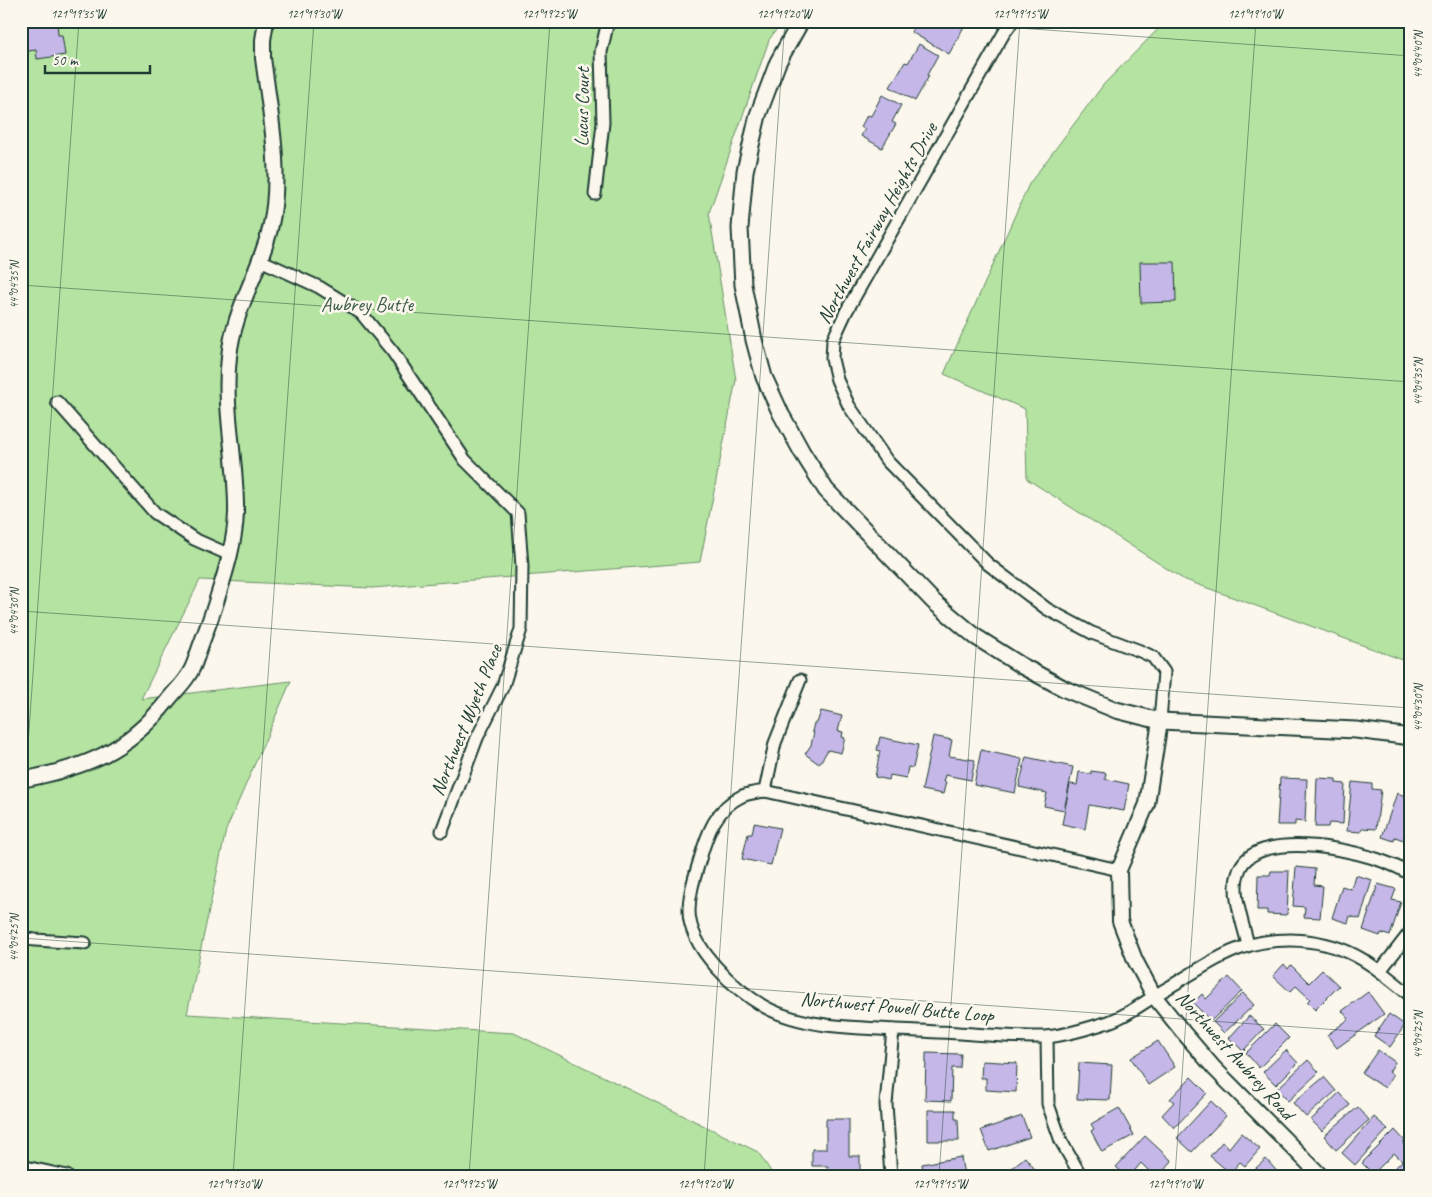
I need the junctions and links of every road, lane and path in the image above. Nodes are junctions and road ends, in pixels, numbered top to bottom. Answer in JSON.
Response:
{"nodes":[{"id":1,"x":266,"y":21,"type":"edge"},
{"id":2,"x":608,"y":21,"type":"edge"},
{"id":3,"x":801,"y":21,"type":"edge"},
{"id":4,"x":1013,"y":21,"type":"edge"},
{"id":5,"x":595,"y":194,"type":"dead end"},
{"id":6,"x":260,"y":260,"type":"junction"},
{"id":7,"x":56,"y":402,"type":"dead end"},
{"id":8,"x":230,"y":554,"type":"junction"},
{"id":9,"x":800,"y":680,"type":"dead end"},
{"id":10,"x":1160,"y":721,"type":"junction"},
{"id":11,"x":1411,"y":737,"type":"edge"},
{"id":12,"x":21,"y":780,"type":"edge"},
{"id":13,"x":766,"y":791,"type":"junction"},
{"id":14,"x":442,"y":831,"type":"dead end"},
{"id":15,"x":1119,"y":870,"type":"junction"},
{"id":16,"x":1411,"y":875,"type":"edge"},
{"id":17,"x":1411,"y":931,"type":"edge"},
{"id":18,"x":21,"y":938,"type":"edge"},
{"id":19,"x":85,"y":943,"type":"dead end"},
{"id":20,"x":1248,"y":945,"type":"junction"},
{"id":21,"x":1380,"y":971,"type":"junction"},
{"id":22,"x":1154,"y":996,"type":"junction"},
{"id":23,"x":1411,"y":996,"type":"edge"},
{"id":24,"x":893,"y":1030,"type":"junction"},
{"id":25,"x":1047,"y":1037,"type":"junction"},
{"id":26,"x":21,"y":1166,"type":"edge"},
{"id":27,"x":67,"y":1176,"type":"edge"},
{"id":28,"x":890,"y":1176,"type":"edge"},
{"id":29,"x":1081,"y":1176,"type":"edge"},
{"id":30,"x":1321,"y":1176,"type":"edge"}],
"edges":[{"from":1,"to":6,"type":"street"},
{"from":2,"to":5,"type":"street","name":"Lucus Court"},
{"from":3,"to":10,"type":"main road"},
{"from":4,"to":10,"type":"street","name":"Northwest Fairway Heights Drive"},
{"from":6,"to":8,"type":"street"},
{"from":6,"to":14,"type":"street","name":"Northwest Wyeth Place"},
{"from":7,"to":8,"type":"street"},
{"from":8,"to":12,"type":"street"},
{"from":9,"to":13,"type":"street"},
{"from":10,"to":11,"type":"main road"},
{"from":10,"to":15,"type":"street","name":"Northwest Awbrey Road"},
{"from":13,"to":15,"type":"street","name":"Northwest Powell Butte Loop"},
{"from":13,"to":24,"type":"street","name":"Northwest Powell Butte Loop"},
{"from":15,"to":22,"type":"street","name":"Northwest Awbrey Road"},
{"from":16,"to":20,"type":"street"},
{"from":17,"to":21,"type":"street"},
{"from":18,"to":19,"type":"street"},
{"from":20,"to":21,"type":"street","name":"Northwest Powell Butte Loop"},
{"from":20,"to":22,"type":"street","name":"Northwest Powell Butte Loop"},
{"from":21,"to":23,"type":"street","name":"Northwest Powell Butte Loop"},
{"from":22,"to":25,"type":"street","name":"Northwest Powell Butte Loop"},
{"from":22,"to":30,"type":"street","name":"Northwest Awbrey Road"},
{"from":24,"to":25,"type":"street","name":"Northwest Powell Butte Loop"},
{"from":24,"to":28,"type":"street"},
{"from":25,"to":29,"type":"street"},
{"from":26,"to":27,"type":"street"}]}
